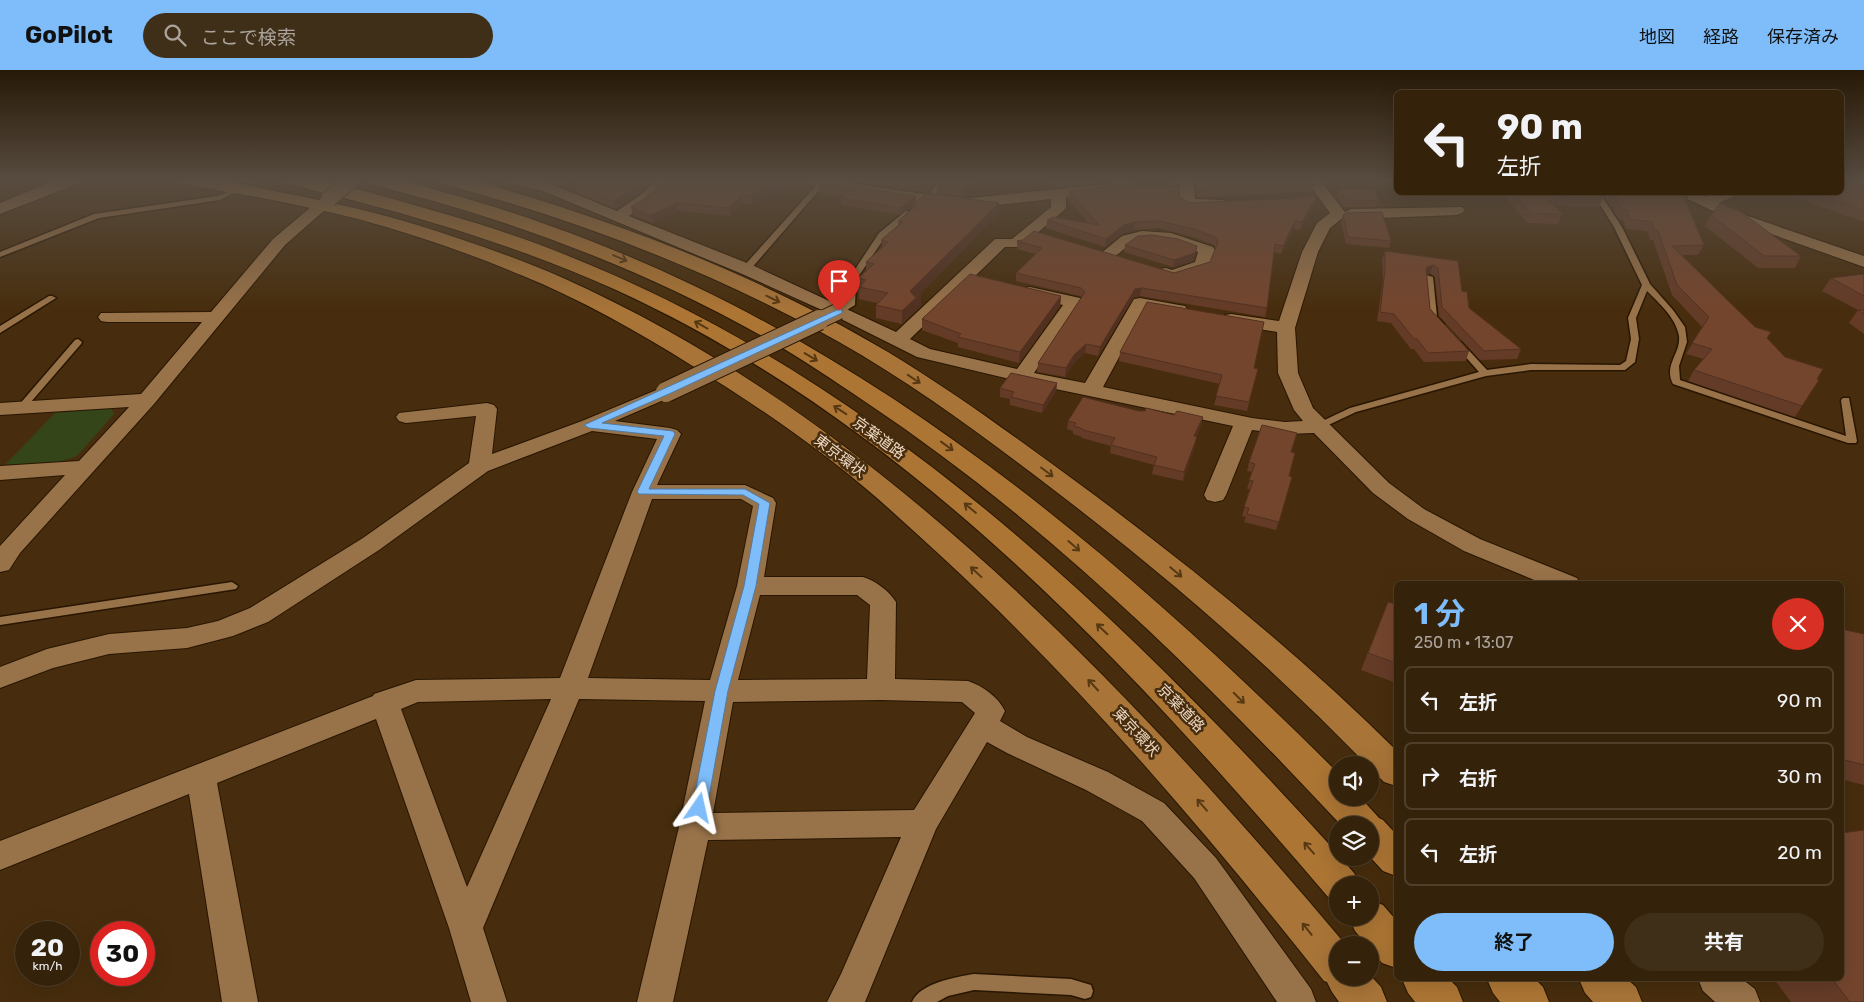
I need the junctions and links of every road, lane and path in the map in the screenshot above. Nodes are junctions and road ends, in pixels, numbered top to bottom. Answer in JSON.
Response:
{"nodes":[{"id":1,"x":78,"y":223,"type":"edge"},
{"id":2,"x":301,"y":223,"type":"edge"},
{"id":3,"x":390,"y":223,"type":"edge"},
{"id":4,"x":461,"y":223,"type":"edge"},
{"id":5,"x":526,"y":223,"type":"edge"},
{"id":6,"x":593,"y":223,"type":"edge"},
{"id":7,"x":633,"y":223,"type":"edge"},
{"id":8,"x":786,"y":223,"type":"edge"},
{"id":9,"x":896,"y":223,"type":"edge"},
{"id":10,"x":1040,"y":223,"type":"edge"},
{"id":11,"x":1326,"y":223,"type":"edge"},
{"id":12,"x":1616,"y":223,"type":"edge"},
{"id":13,"x":1755,"y":223,"type":"edge"},
{"id":14,"x":1031,"y":231,"type":"junction"},
{"id":15,"x":1048,"y":236,"type":"edge"},
{"id":16,"x":1864,"y":248,"type":"edge"},
{"id":17,"x":1091,"y":249,"type":"edge"},
{"id":18,"x":1108,"y":254,"type":"junction"},
{"id":19,"x":0,"y":255,"type":"edge"},
{"id":20,"x":1847,"y":256,"type":"junction"},
{"id":21,"x":1126,"y":260,"type":"edge"},
{"id":22,"x":1864,"y":262,"type":"edge"},
{"id":23,"x":746,"y":269,"type":"junction"},
{"id":24,"x":1154,"y":269,"type":"edge"},
{"id":25,"x":964,"y":276,"type":"junction"},
{"id":26,"x":1429,"y":277,"type":"edge"},
{"id":27,"x":983,"y":280,"type":"edge"},
{"id":28,"x":1646,"y":285,"type":"junction"},
{"id":29,"x":1010,"y":287,"type":"edge"},
{"id":30,"x":52,"y":298,"type":"dead end"},
{"id":31,"x":839,"y":311,"type":"junction"},
{"id":32,"x":1198,"y":313,"type":"edge"},
{"id":33,"x":1218,"y":316,"type":"edge"},
{"id":34,"x":107,"y":317,"type":"dead end"},
{"id":35,"x":216,"y":317,"type":"junction"},
{"id":36,"x":1286,"y":328,"type":"junction"},
{"id":37,"x":0,"y":330,"type":"edge"},
{"id":38,"x":898,"y":340,"type":"junction"},
{"id":39,"x":78,"y":342,"type":"dead end"},
{"id":40,"x":1485,"y":373,"type":"junction"},
{"id":41,"x":1022,"y":376,"type":"junction"},
{"id":42,"x":1091,"y":391,"type":"junction"},
{"id":43,"x":147,"y":400,"type":"junction"},
{"id":44,"x":1846,"y":400,"type":"dead end"},
{"id":45,"x":21,"y":408,"type":"junction"},
{"id":46,"x":0,"y":409,"type":"edge"},
{"id":47,"x":406,"y":417,"type":"dead end"},
{"id":48,"x":1245,"y":423,"type":"junction"},
{"id":49,"x":589,"y":425,"type":"junction"},
{"id":50,"x":1319,"y":426,"type":"junction"},
{"id":51,"x":480,"y":466,"type":"junction"},
{"id":52,"x":87,"y":467,"type":"junction"},
{"id":53,"x":0,"y":473,"type":"edge"},
{"id":54,"x":642,"y":492,"type":"junction"},
{"id":55,"x":1215,"y":495,"type":"dead end"},
{"id":56,"x":4,"y":553,"type":"edge"},
{"id":57,"x":1561,"y":581,"type":"edge"},
{"id":58,"x":232,"y":586,"type":"dead end"},
{"id":59,"x":750,"y":586,"type":"junction"},
{"id":60,"x":0,"y":621,"type":"edge"},
{"id":61,"x":0,"y":678,"type":"edge"},
{"id":62,"x":570,"y":688,"type":"junction"},
{"id":63,"x":881,"y":689,"type":"junction"},
{"id":64,"x":721,"y":691,"type":"junction"},
{"id":65,"x":384,"y":702,"type":"junction"},
{"id":66,"x":983,"y":725,"type":"junction"},
{"id":67,"x":1394,"y":770,"type":"edge"},
{"id":68,"x":201,"y":776,"type":"junction"},
{"id":69,"x":1329,"y":788,"type":"edge"},
{"id":70,"x":1346,"y":806,"type":"edge"},
{"id":71,"x":1356,"y":816,"type":"edge"},
{"id":72,"x":923,"y":823,"type":"junction"},
{"id":73,"x":696,"y":827,"type":"junction"},
{"id":74,"x":1379,"y":841,"type":"edge"},
{"id":75,"x":0,"y":856,"type":"edge"},
{"id":76,"x":1394,"y":857,"type":"edge"},
{"id":77,"x":1333,"y":876,"type":"edge"},
{"id":78,"x":1376,"y":926,"type":"edge"},
{"id":79,"x":466,"y":928,"type":"junction"},
{"id":80,"x":1394,"y":947,"type":"edge"},
{"id":81,"x":1329,"y":956,"type":"edge"},
{"id":82,"x":1424,"y":981,"type":"edge"},
{"id":83,"x":1509,"y":981,"type":"edge"},
{"id":84,"x":1601,"y":981,"type":"edge"},
{"id":85,"x":1718,"y":981,"type":"edge"},
{"id":86,"x":1353,"y":986,"type":"edge"},
{"id":87,"x":1084,"y":991,"type":"dead end"},
{"id":88,"x":240,"y":1002,"type":"edge"},
{"id":89,"x":489,"y":1002,"type":"edge"},
{"id":90,"x":655,"y":1002,"type":"edge"},
{"id":91,"x":845,"y":1002,"type":"edge"},
{"id":92,"x":921,"y":1002,"type":"edge"},
{"id":93,"x":1298,"y":1002,"type":"edge"},
{"id":94,"x":1366,"y":1002,"type":"edge"},
{"id":95,"x":1442,"y":1002,"type":"edge"},
{"id":96,"x":1528,"y":1002,"type":"edge"},
{"id":97,"x":1621,"y":1002,"type":"edge"},
{"id":98,"x":1742,"y":1002,"type":"edge"}],
"edges":[{"from":1,"to":19,"type":"lane"},
{"from":2,"to":35,"type":"street"},
{"from":81,"to":3,"type":"highway","name":"東京環状","one_way":true},
{"from":77,"to":4,"type":"highway","name":"京葉道路","one_way":true},
{"from":5,"to":69,"type":"highway","name":"京葉道路","one_way":true},
{"from":6,"to":67,"type":"highway","one_way":true},
{"from":7,"to":23,"type":"street"},
{"from":8,"to":23,"type":"lane"},
{"from":9,"to":31,"type":"lane"},
{"from":10,"to":14,"type":"street"},
{"from":11,"to":36,"type":"street"},
{"from":12,"to":28,"type":"lane"},
{"from":13,"to":20,"type":"street"},
{"from":14,"to":15,"type":"street"},
{"from":14,"to":25,"type":"street"},
{"from":16,"to":20,"type":"street"},
{"from":17,"to":18,"type":"street"},
{"from":18,"to":21,"type":"street"},
{"from":18,"to":24,"type":"street"},
{"from":20,"to":22,"type":"street"},
{"from":23,"to":31,"type":"street"},
{"from":25,"to":27,"type":"street"},
{"from":25,"to":38,"type":"street"},
{"from":26,"to":40,"type":"lane"},
{"from":28,"to":40,"type":"lane"},
{"from":28,"to":44,"type":"lane"},
{"from":29,"to":41,"type":"street"},
{"from":30,"to":37,"type":"lane"},
{"from":31,"to":38,"type":"street"},
{"from":31,"to":49,"type":"street","bridge":true},
{"from":32,"to":42,"type":"street"},
{"from":33,"to":36,"type":"street"},
{"from":34,"to":35,"type":"street"},
{"from":35,"to":43,"type":"street"},
{"from":36,"to":50,"type":"street"},
{"from":38,"to":41,"type":"street"},
{"from":39,"to":45,"type":"lane"},
{"from":40,"to":50,"type":"lane"},
{"from":41,"to":42,"type":"street"},
{"from":42,"to":48,"type":"street"},
{"from":43,"to":45,"type":"street"},
{"from":43,"to":52,"type":"street"},
{"from":45,"to":46,"type":"street"},
{"from":47,"to":51,"type":"street"},
{"from":48,"to":50,"type":"street"},
{"from":48,"to":55,"type":"street"},
{"from":49,"to":51,"type":"street"},
{"from":49,"to":54,"type":"street"},
{"from":50,"to":57,"type":"street"},
{"from":51,"to":61,"type":"street"},
{"from":52,"to":53,"type":"street"},
{"from":52,"to":56,"type":"street"},
{"from":54,"to":59,"type":"street"},
{"from":54,"to":62,"type":"street"},
{"from":58,"to":60,"type":"lane"},
{"from":59,"to":63,"type":"street"},
{"from":59,"to":64,"type":"street"},
{"from":62,"to":64,"type":"street"},
{"from":62,"to":65,"type":"street"},
{"from":62,"to":79,"type":"street"},
{"from":63,"to":64,"type":"street"},
{"from":63,"to":66,"type":"street"},
{"from":64,"to":73,"type":"street"},
{"from":65,"to":68,"type":"street"},
{"from":65,"to":79,"type":"street"},
{"from":66,"to":72,"type":"street"},
{"from":66,"to":93,"type":"street"},
{"from":68,"to":75,"type":"street"},
{"from":68,"to":88,"type":"street"},
{"from":70,"to":71,"type":"highway","name":"京葉道路"},
{"from":72,"to":73,"type":"street"},
{"from":72,"to":91,"type":"street"},
{"from":73,"to":90,"type":"street"},
{"from":74,"to":76,"type":"highway"},
{"from":78,"to":80,"type":"highway"},
{"from":79,"to":89,"type":"street"},
{"from":82,"to":95,"type":"highway"},
{"from":83,"to":96,"type":"highway"},
{"from":84,"to":97,"type":"highway"},
{"from":85,"to":98,"type":"street"},
{"from":86,"to":94,"type":"highway"},
{"from":87,"to":92,"type":"lane"}]}
